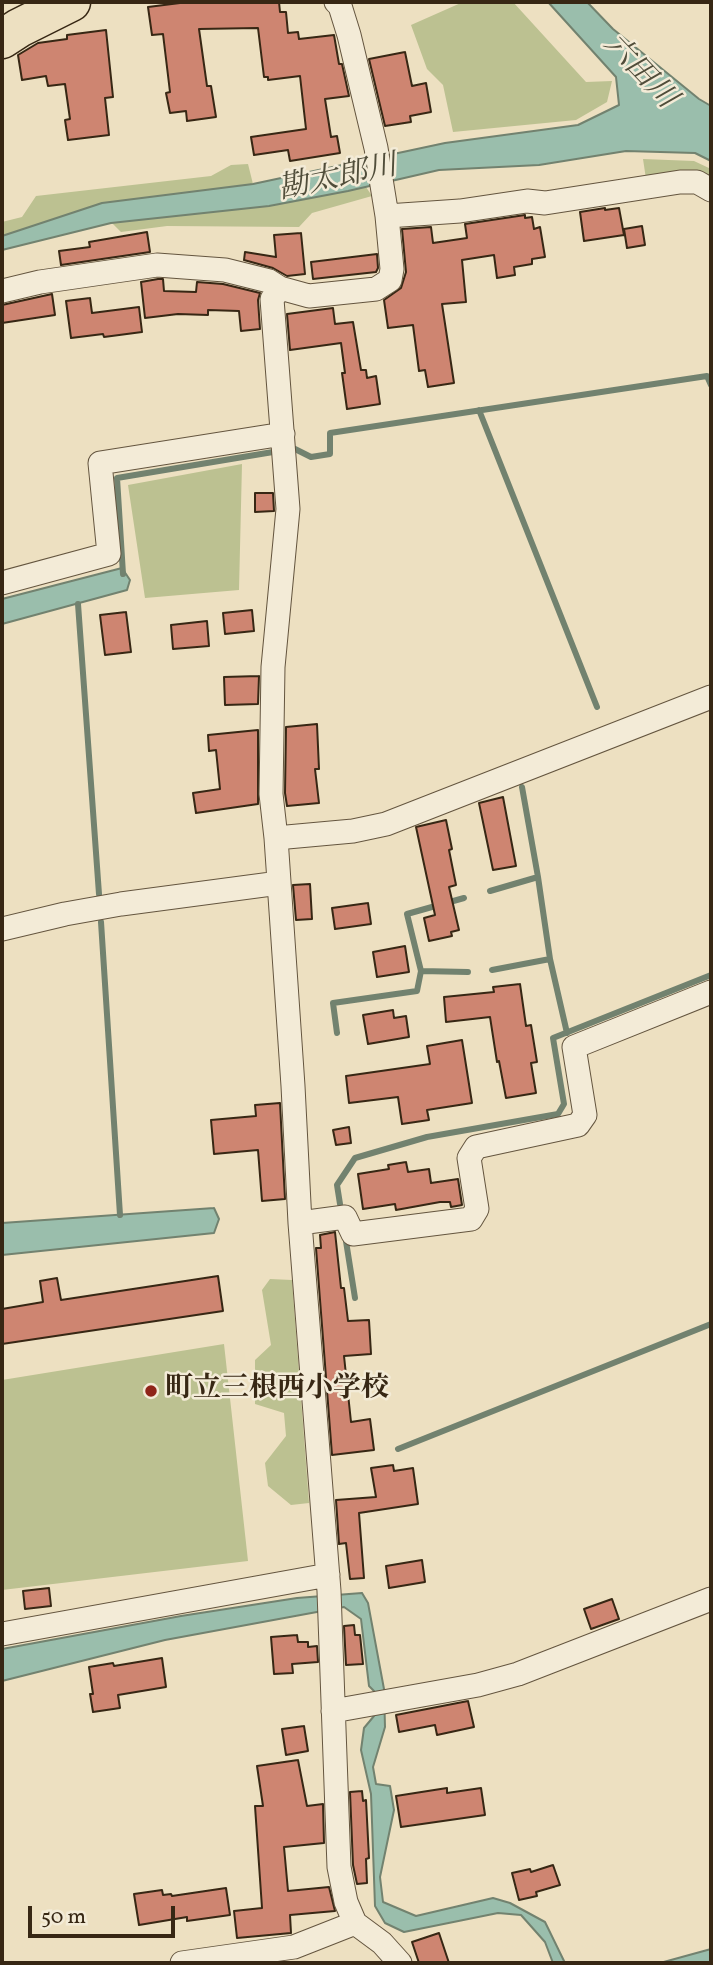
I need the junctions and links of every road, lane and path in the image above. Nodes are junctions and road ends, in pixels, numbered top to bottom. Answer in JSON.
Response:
{"nodes":[{"id":1,"x":71,"y":2,"type":"edge"},
{"id":2,"x":336,"y":2,"type":"edge"},
{"id":3,"x":2,"y":38,"type":"edge"},
{"id":4,"x":711,"y":190,"type":"edge"},
{"id":5,"x":387,"y":216,"type":"junction"},
{"id":6,"x":280,"y":289,"type":"junction"},
{"id":7,"x":2,"y":291,"type":"edge"},
{"id":8,"x":283,"y":434,"type":"junction"},
{"id":9,"x":2,"y":583,"type":"edge"},
{"id":10,"x":711,"y":697,"type":"edge"},
{"id":11,"x":276,"y":838,"type":"junction"},
{"id":12,"x":279,"y":883,"type":"junction"},
{"id":13,"x":2,"y":929,"type":"edge"},
{"id":14,"x":711,"y":992,"type":"edge"},
{"id":15,"x":300,"y":1223,"type":"junction"},
{"id":16,"x":329,"y":1593,"type":"junction"},
{"id":17,"x":711,"y":1599,"type":"edge"},
{"id":18,"x":2,"y":1634,"type":"edge"},
{"id":19,"x":333,"y":1711,"type":"junction"},
{"id":20,"x":355,"y":1923,"type":"junction"},
{"id":21,"x":182,"y":1963,"type":"edge"},
{"id":22,"x":400,"y":1963,"type":"edge"}],
"edges":[{"from":1,"to":3,"type":"highway"},
{"from":2,"to":5,"type":"street"},
{"from":4,"to":5,"type":"street"},
{"from":5,"to":6,"type":"street"},
{"from":6,"to":7,"type":"street"},
{"from":6,"to":8,"type":"street"},
{"from":8,"to":9,"type":"street"},
{"from":8,"to":11,"type":"street"},
{"from":10,"to":11,"type":"street"},
{"from":11,"to":12,"type":"street"},
{"from":12,"to":13,"type":"street"},
{"from":12,"to":15,"type":"street"},
{"from":14,"to":15,"type":"street"},
{"from":15,"to":16,"type":"street"},
{"from":16,"to":18,"type":"street"},
{"from":16,"to":19,"type":"street"},
{"from":17,"to":19,"type":"street"},
{"from":19,"to":20,"type":"street"},
{"from":20,"to":21,"type":"street"},
{"from":20,"to":22,"type":"street"}]}
